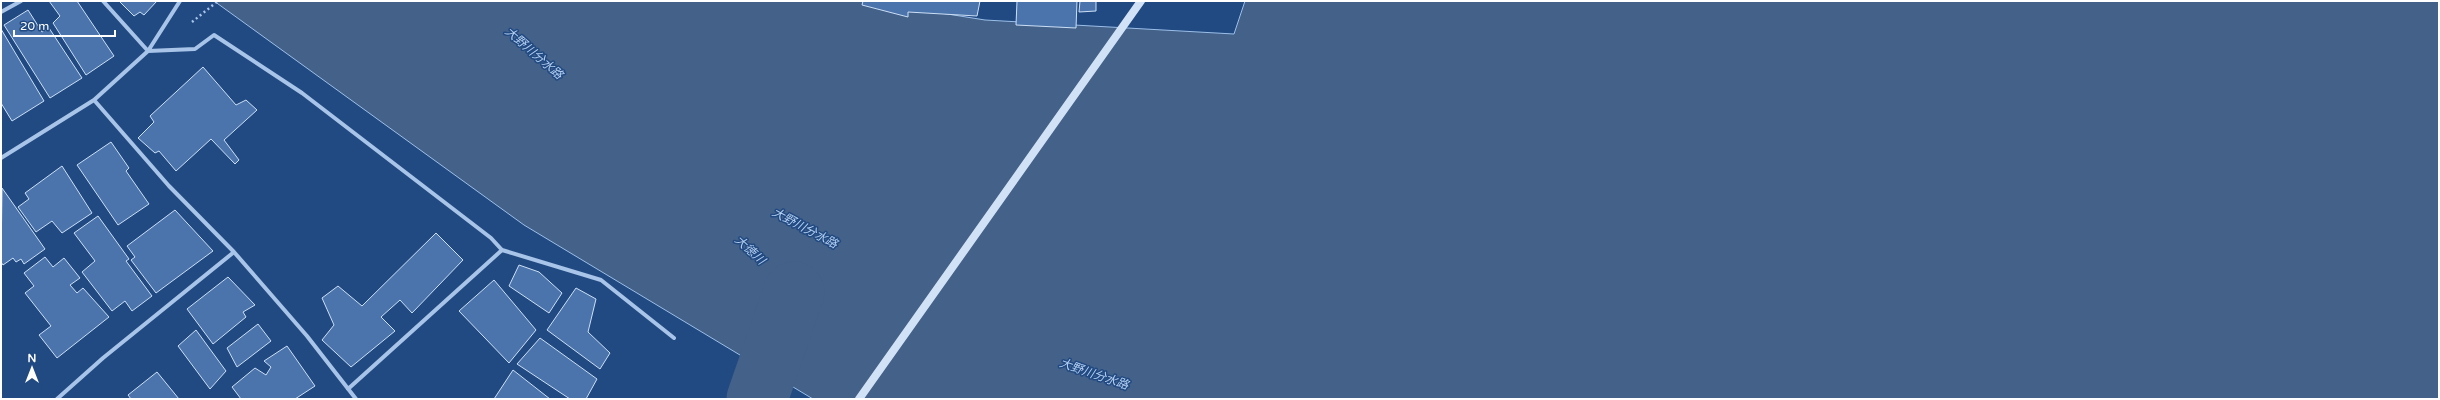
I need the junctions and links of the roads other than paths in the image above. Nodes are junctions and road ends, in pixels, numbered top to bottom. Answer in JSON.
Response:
{"nodes":[{"id":1,"x":21,"y":1,"type":"edge"},
{"id":2,"x":103,"y":1,"type":"edge"},
{"id":3,"x":180,"y":1,"type":"edge"},
{"id":4,"x":1141,"y":1,"type":"edge"},
{"id":5,"x":1,"y":12,"type":"edge"},
{"id":6,"x":148,"y":51,"type":"junction"},
{"id":7,"x":94,"y":100,"type":"junction"},
{"id":8,"x":1,"y":158,"type":"edge"},
{"id":9,"x":502,"y":250,"type":"junction"},
{"id":10,"x":234,"y":252,"type":"junction"},
{"id":11,"x":674,"y":338,"type":"dead end"},
{"id":12,"x":348,"y":388,"type":"junction"},
{"id":13,"x":57,"y":399,"type":"edge"},
{"id":14,"x":356,"y":399,"type":"edge"},
{"id":15,"x":859,"y":399,"type":"edge"}],
"edges":[{"from":1,"to":5,"type":"street"},
{"from":2,"to":6,"type":"street"},
{"from":3,"to":6,"type":"street"},
{"from":4,"to":15,"type":"street"},
{"from":6,"to":7,"type":"street"},
{"from":6,"to":9,"type":"street"},
{"from":7,"to":8,"type":"street"},
{"from":7,"to":10,"type":"street"},
{"from":9,"to":11,"type":"street"},
{"from":9,"to":12,"type":"street"},
{"from":10,"to":12,"type":"street"},
{"from":10,"to":13,"type":"street"},
{"from":12,"to":14,"type":"street"}]}
